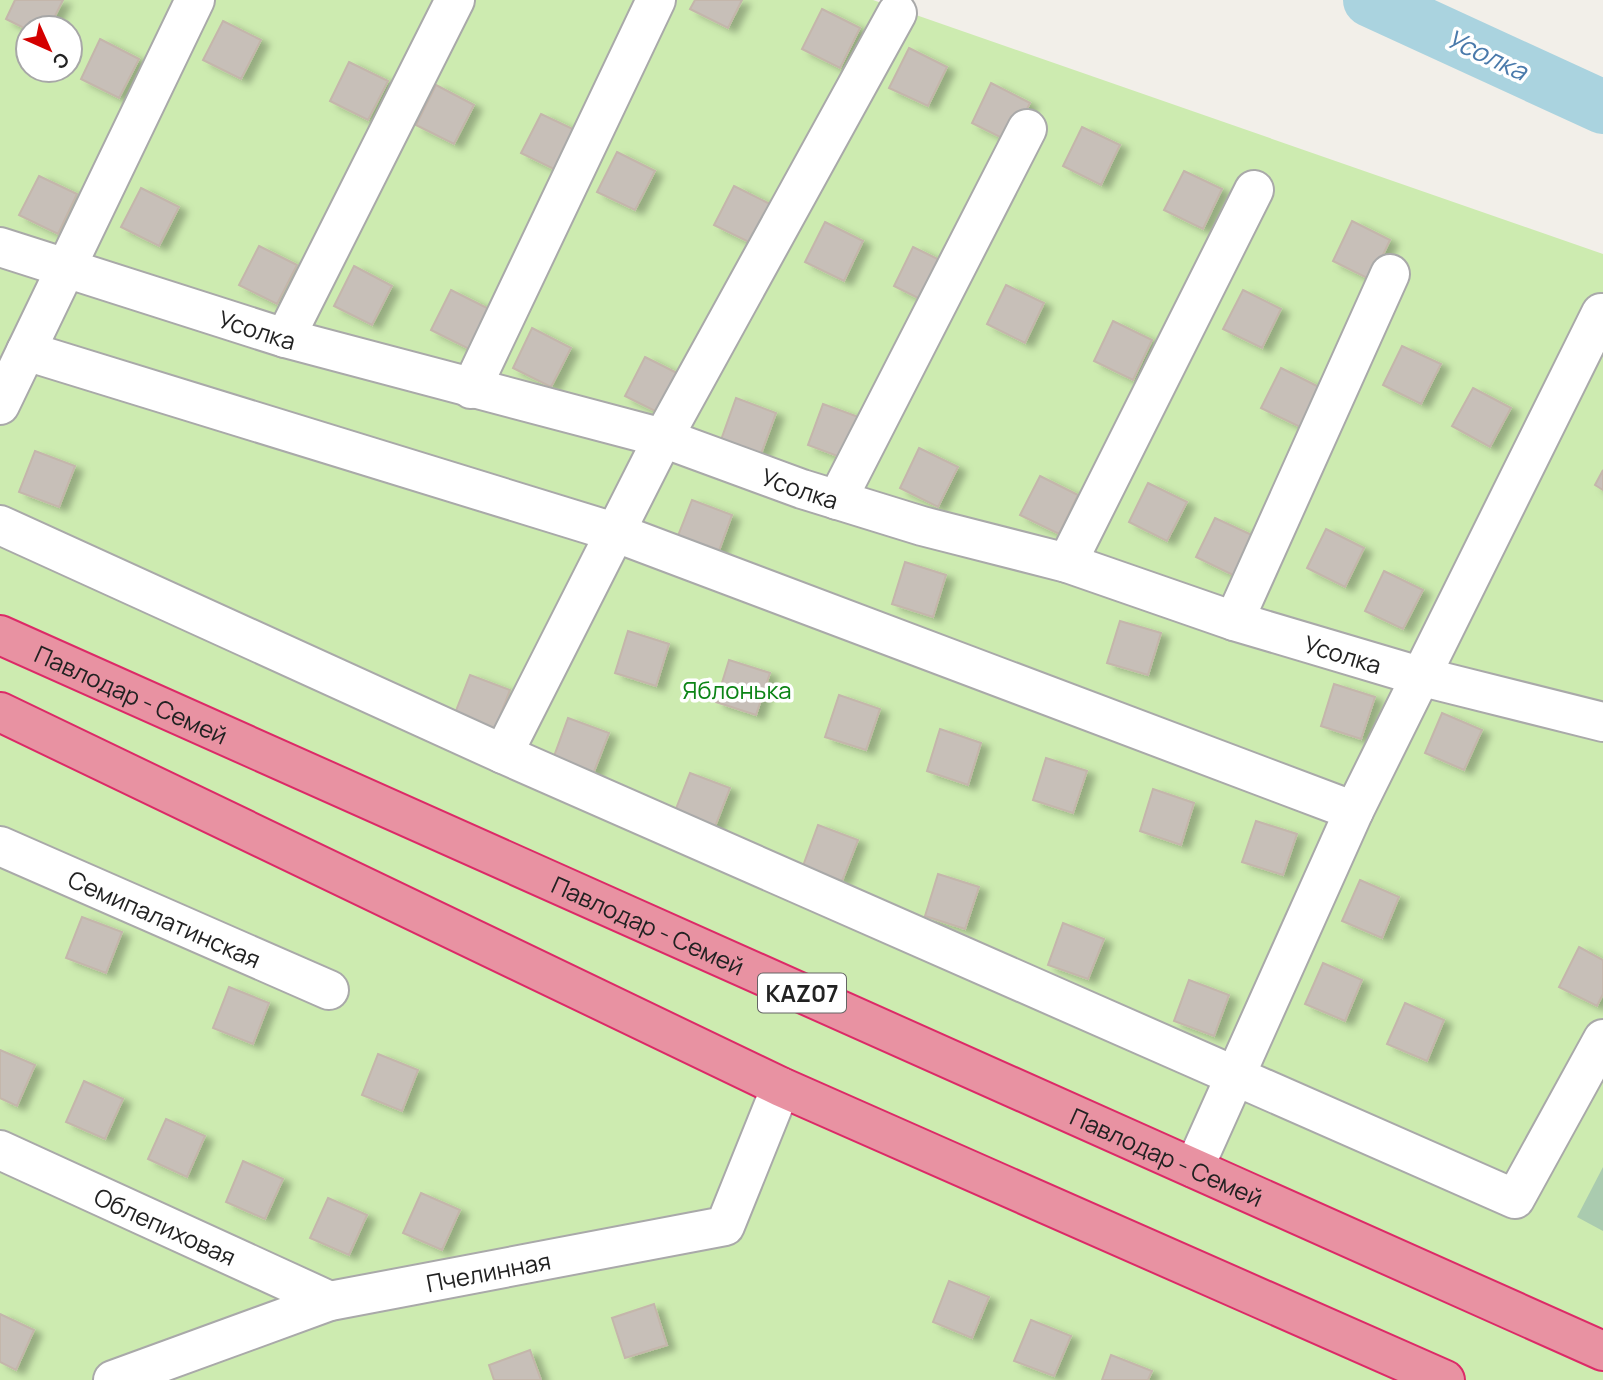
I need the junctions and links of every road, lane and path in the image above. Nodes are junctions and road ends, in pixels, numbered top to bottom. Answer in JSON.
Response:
{"nodes":[{"id":1,"x":195,"y":0,"type":"edge"},
{"id":2,"x":456,"y":0,"type":"edge"},
{"id":3,"x":656,"y":0,"type":"edge"},
{"id":4,"x":897,"y":13,"type":"dead end"},
{"id":5,"x":1027,"y":129,"type":"dead end"},
{"id":6,"x":1254,"y":190,"type":"dead end"},
{"id":7,"x":0,"y":247,"type":"edge"},
{"id":8,"x":65,"y":266,"type":"junction"},
{"id":9,"x":1391,"y":274,"type":"dead end"},
{"id":10,"x":1601,"y":313,"type":"dead end"},
{"id":11,"x":285,"y":338,"type":"junction"},
{"id":12,"x":26,"y":351,"type":"junction"},
{"id":13,"x":471,"y":389,"type":"junction"},
{"id":14,"x":0,"y":405,"type":"edge"},
{"id":15,"x":663,"y":438,"type":"junction"},
{"id":16,"x":837,"y":500,"type":"junction"},
{"id":17,"x":0,"y":525,"type":"edge"},
{"id":18,"x":614,"y":532,"type":"junction"},
{"id":19,"x":1067,"y":562,"type":"junction"},
{"id":20,"x":1234,"y":621,"type":"junction"},
{"id":21,"x":0,"y":635,"type":"edge"},
{"id":22,"x":1419,"y":677,"type":"junction"},
{"id":23,"x":0,"y":712,"type":"edge"},
{"id":24,"x":1603,"y":722,"type":"edge"},
{"id":25,"x":503,"y":754,"type":"junction"},
{"id":26,"x":1354,"y":811,"type":"junction"},
{"id":27,"x":0,"y":846,"type":"edge"},
{"id":28,"x":329,"y":990,"type":"dead end"},
{"id":29,"x":1603,"y":1039,"type":"edge"},
{"id":30,"x":1237,"y":1075,"type":"junction"},
{"id":31,"x":781,"y":1087,"type":"junction"},
{"id":32,"x":0,"y":1150,"type":"edge"},
{"id":33,"x":1194,"y":1168,"type":"junction"},
{"id":34,"x":330,"y":1301,"type":"junction"},
{"id":35,"x":1603,"y":1352,"type":"edge"},
{"id":36,"x":113,"y":1380,"type":"edge"},
{"id":37,"x":1445,"y":1380,"type":"edge"}],
"edges":[{"from":1,"to":8,"type":"street"},
{"from":2,"to":11,"type":"street"},
{"from":3,"to":13,"type":"street"},
{"from":4,"to":15,"type":"street"},
{"from":5,"to":16,"type":"street"},
{"from":6,"to":19,"type":"street"},
{"from":7,"to":8,"type":"street","name":"Усолка"},
{"from":8,"to":11,"type":"street","name":"Усолка"},
{"from":8,"to":12,"type":"street"},
{"from":9,"to":20,"type":"street"},
{"from":10,"to":22,"type":"street"},
{"from":11,"to":13,"type":"street","name":"Усолка"},
{"from":12,"to":14,"type":"street"},
{"from":12,"to":18,"type":"street"},
{"from":13,"to":15,"type":"street","name":"Усолка"},
{"from":15,"to":16,"type":"street","name":"Усолка"},
{"from":15,"to":18,"type":"street"},
{"from":16,"to":19,"type":"street","name":"Усолка"},
{"from":17,"to":25,"type":"street"},
{"from":18,"to":25,"type":"street"},
{"from":18,"to":26,"type":"street"},
{"from":19,"to":20,"type":"street","name":"Усолка"},
{"from":20,"to":22,"type":"street","name":"Усолка"},
{"from":21,"to":33,"type":"highway","name":"Павлодар - Семей","number":"KAZ07"},
{"from":22,"to":24,"type":"street","name":"Усолка"},
{"from":22,"to":26,"type":"street"},
{"from":23,"to":31,"type":"highway"},
{"from":25,"to":30,"type":"street"},
{"from":26,"to":30,"type":"street"},
{"from":27,"to":28,"type":"street","name":"Семипалатинская"},
{"from":29,"to":30,"type":"street"},
{"from":30,"to":33,"type":"street"},
{"from":31,"to":34,"type":"street","name":"Пчелинная"},
{"from":31,"to":37,"type":"highway"},
{"from":32,"to":34,"type":"street","name":"Облепиховая"},
{"from":33,"to":35,"type":"highway","name":"Павлодар - Семей","number":"KAZ07"},
{"from":34,"to":36,"type":"street","name":"Пчелинная"}]}
